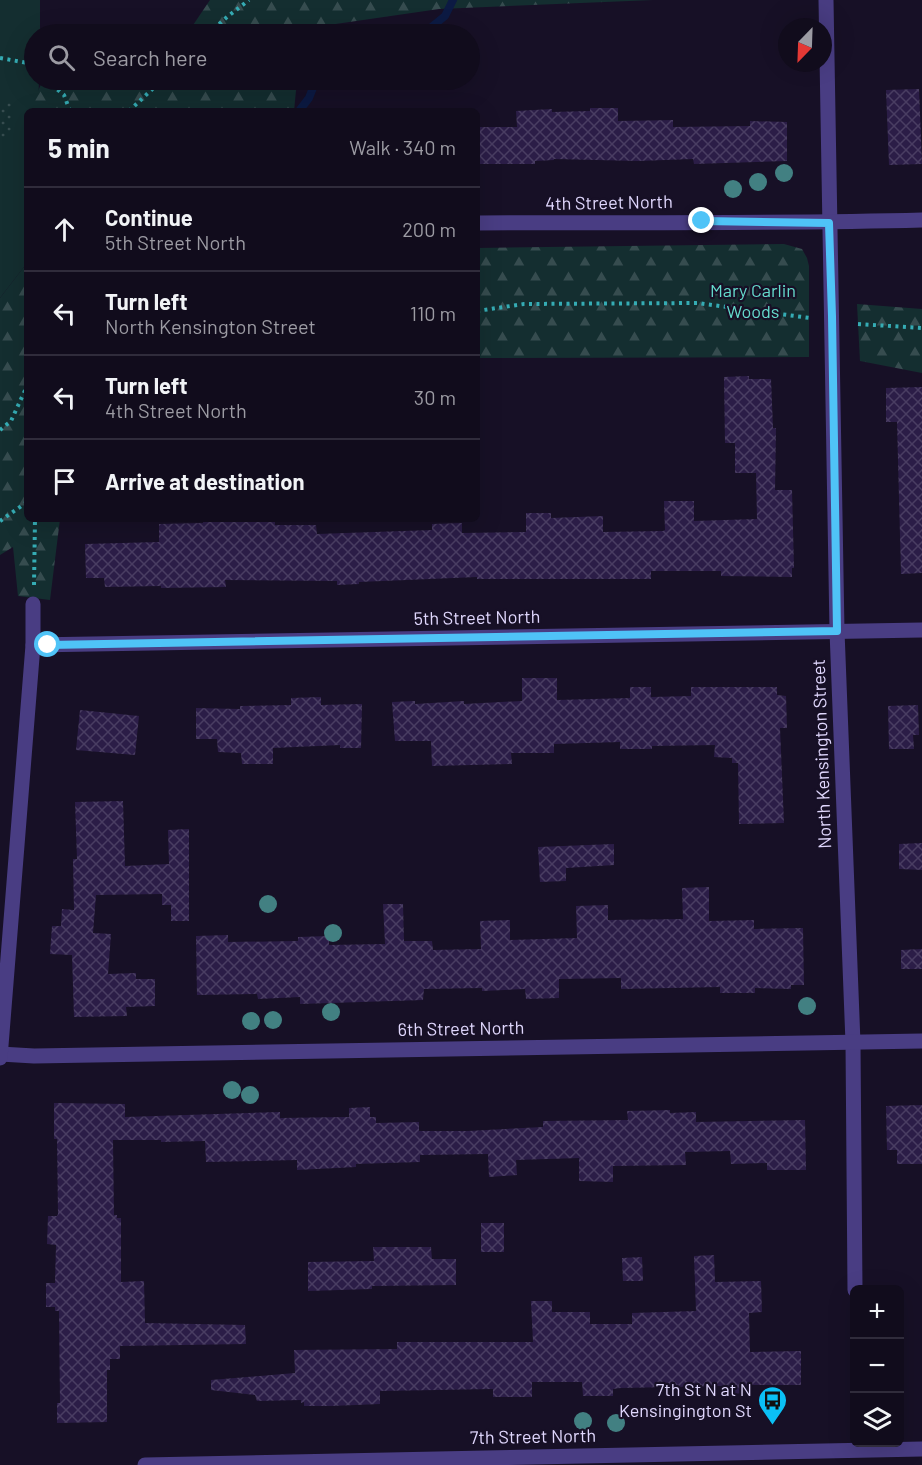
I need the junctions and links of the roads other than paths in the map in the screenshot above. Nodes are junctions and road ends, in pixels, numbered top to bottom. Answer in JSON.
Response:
{"nodes":[{"id":1,"x":826,"y":0,"type":"edge"},
{"id":2,"x":922,"y":220,"type":"edge"},
{"id":3,"x":480,"y":223,"type":"edge"},
{"id":4,"x":829,"y":223,"type":"junction"},
{"id":5,"x":33,"y":604,"type":"road end"},
{"id":6,"x":922,"y":630,"type":"edge"},
{"id":7,"x":837,"y":631,"type":"junction"},
{"id":8,"x":33,"y":645,"type":"junction"},
{"id":9,"x":922,"y":1041,"type":"edge"},
{"id":10,"x":853,"y":1043,"type":"junction"},
{"id":11,"x":0,"y":1056,"type":"edge"},
{"id":12,"x":855,"y":1285,"type":"edge"},
{"id":13,"x":922,"y":1449,"type":"edge"},
{"id":14,"x":856,"y":1453,"type":"edge"},
{"id":15,"x":145,"y":1465,"type":"edge"}],
"edges":[{"from":1,"to":4,"type":"street","name":"North Kensington Street"},
{"from":2,"to":4,"type":"street","name":"4th Street North"},
{"from":3,"to":4,"type":"street","name":"4th Street North"},
{"from":4,"to":7,"type":"street","name":"North Kensington Street"},
{"from":5,"to":8,"type":"street"},
{"from":6,"to":7,"type":"street","name":"5th Street North"},
{"from":7,"to":8,"type":"street","name":"5th Street North"},
{"from":7,"to":10,"type":"street","name":"North Kensington Street"},
{"from":8,"to":11,"type":"street"},
{"from":9,"to":10,"type":"street","name":"6th Street North"},
{"from":10,"to":11,"type":"street","name":"6th Street North"},
{"from":10,"to":12,"type":"street","name":"North Kensington Street"},
{"from":13,"to":14,"type":"street","name":"7th Street North"},
{"from":14,"to":15,"type":"street","name":"7th Street North"}]}
